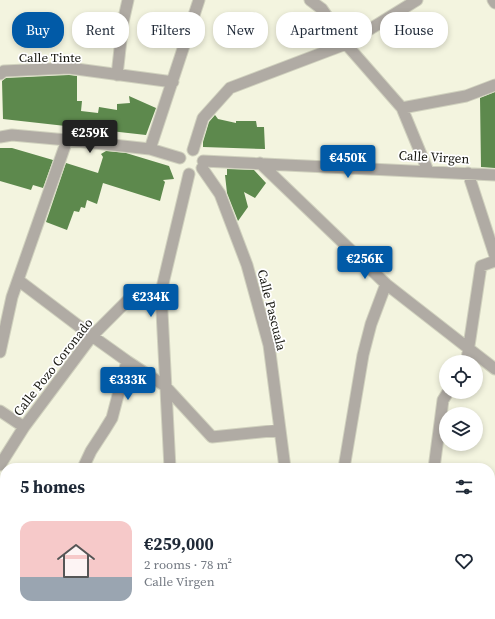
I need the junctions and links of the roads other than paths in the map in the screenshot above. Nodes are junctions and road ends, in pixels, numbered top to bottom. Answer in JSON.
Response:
{"nodes":[{"id":1,"x":128,"y":0,"type":"edge"},
{"id":2,"x":199,"y":0,"type":"edge"},
{"id":3,"x":310,"y":0,"type":"edge"},
{"id":4,"x":417,"y":0,"type":"edge"},
{"id":5,"x":494,"y":0,"type":"edge"},
{"id":6,"x":495,"y":3,"type":"edge"},
{"id":7,"x":321,"y":5,"type":"edge"},
{"id":8,"x":372,"y":28,"type":"edge"},
{"id":9,"x":335,"y":48,"type":"edge"},
{"id":10,"x":350,"y":48,"type":"edge"},
{"id":11,"x":0,"y":74,"type":"edge"},
{"id":12,"x":117,"y":75,"type":"junction"},
{"id":13,"x":173,"y":82,"type":"junction"},
{"id":14,"x":495,"y":85,"type":"edge"},
{"id":15,"x":402,"y":108,"type":"junction"},
{"id":16,"x":0,"y":137,"type":"edge"},
{"id":17,"x":67,"y":140,"type":"junction"},
{"id":18,"x":150,"y":149,"type":"junction"},
{"id":19,"x":193,"y":150,"type":"junction"},
{"id":20,"x":180,"y":158,"type":"junction"},
{"id":21,"x":260,"y":163,"type":"junction"},
{"id":22,"x":203,"y":164,"type":"junction"},
{"id":23,"x":428,"y":171,"type":"junction"},
{"id":24,"x":468,"y":173,"type":"junction"},
{"id":25,"x":189,"y":174,"type":"junction"},
{"id":26,"x":495,"y":175,"type":"edge"},
{"id":27,"x":495,"y":256,"type":"edge"},
{"id":28,"x":495,"y":262,"type":"edge"},
{"id":29,"x":18,"y":280,"type":"junction"},
{"id":30,"x":386,"y":284,"type":"junction"},
{"id":31,"x":161,"y":292,"type":"junction"},
{"id":32,"x":92,"y":336,"type":"junction"},
{"id":33,"x":468,"y":348,"type":"junction"},
{"id":34,"x":0,"y":352,"type":"edge"},
{"id":35,"x":467,"y":355,"type":"edge"},
{"id":36,"x":127,"y":361,"type":"junction"},
{"id":37,"x":495,"y":370,"type":"edge"},
{"id":38,"x":165,"y":386,"type":"junction"},
{"id":39,"x":444,"y":399,"type":"edge"},
{"id":40,"x":0,"y":411,"type":"edge"},
{"id":41,"x":24,"y":427,"type":"junction"},
{"id":42,"x":280,"y":430,"type":"junction"},
{"id":43,"x":1,"y":463,"type":"edge"},
{"id":44,"x":85,"y":463,"type":"edge"},
{"id":45,"x":170,"y":463,"type":"edge"},
{"id":46,"x":284,"y":463,"type":"edge"},
{"id":47,"x":345,"y":463,"type":"edge"},
{"id":48,"x":435,"y":463,"type":"edge"}],
"edges":[{"from":1,"to":12,"type":"street"},
{"from":2,"to":13,"type":"street"},
{"from":3,"to":7,"type":"street"},
{"from":4,"to":8,"type":"street"},
{"from":5,"to":6,"type":"street"},
{"from":9,"to":19,"type":"street"},
{"from":10,"to":15,"type":"street"},
{"from":11,"to":12,"type":"street","name":"Calle Tinte"},
{"from":12,"to":13,"type":"street","name":"Calle Tinte"},
{"from":13,"to":18,"type":"street"},
{"from":14,"to":15,"type":"street"},
{"from":15,"to":23,"type":"street"},
{"from":16,"to":17,"type":"street"},
{"from":17,"to":18,"type":"street"},
{"from":17,"to":29,"type":"street"},
{"from":18,"to":20,"type":"street"},
{"from":19,"to":20,"type":"street"},
{"from":19,"to":22,"type":"street"},
{"from":20,"to":25,"type":"street"},
{"from":21,"to":22,"type":"street","name":"Calle Virgen"},
{"from":21,"to":23,"type":"street","name":"Calle Virgen"},
{"from":21,"to":30,"type":"street"},
{"from":22,"to":25,"type":"street"},
{"from":22,"to":42,"type":"street","name":"Calle Pascuala"},
{"from":23,"to":24,"type":"street","name":"Calle Virgen"},
{"from":24,"to":26,"type":"street","name":"Calle Virgen"},
{"from":24,"to":27,"type":"street"},
{"from":25,"to":31,"type":"street"},
{"from":28,"to":33,"type":"street"},
{"from":29,"to":32,"type":"street"},
{"from":29,"to":34,"type":"street"},
{"from":30,"to":33,"type":"street"},
{"from":30,"to":47,"type":"street"},
{"from":31,"to":32,"type":"street","name":"Calle Pozo Coronado"},
{"from":31,"to":38,"type":"street"},
{"from":32,"to":36,"type":"street"},
{"from":32,"to":41,"type":"street","name":"Calle Pozo Coronado"},
{"from":33,"to":35,"type":"street"},
{"from":33,"to":37,"type":"street"},
{"from":36,"to":38,"type":"street"},
{"from":36,"to":44,"type":"street"},
{"from":38,"to":42,"type":"street"},
{"from":38,"to":45,"type":"street"},
{"from":39,"to":48,"type":"street"},
{"from":40,"to":41,"type":"street"},
{"from":41,"to":43,"type":"street","name":"Calle Pozo Coronado"},
{"from":42,"to":46,"type":"street","name":"Calle Pascuala"}]}
